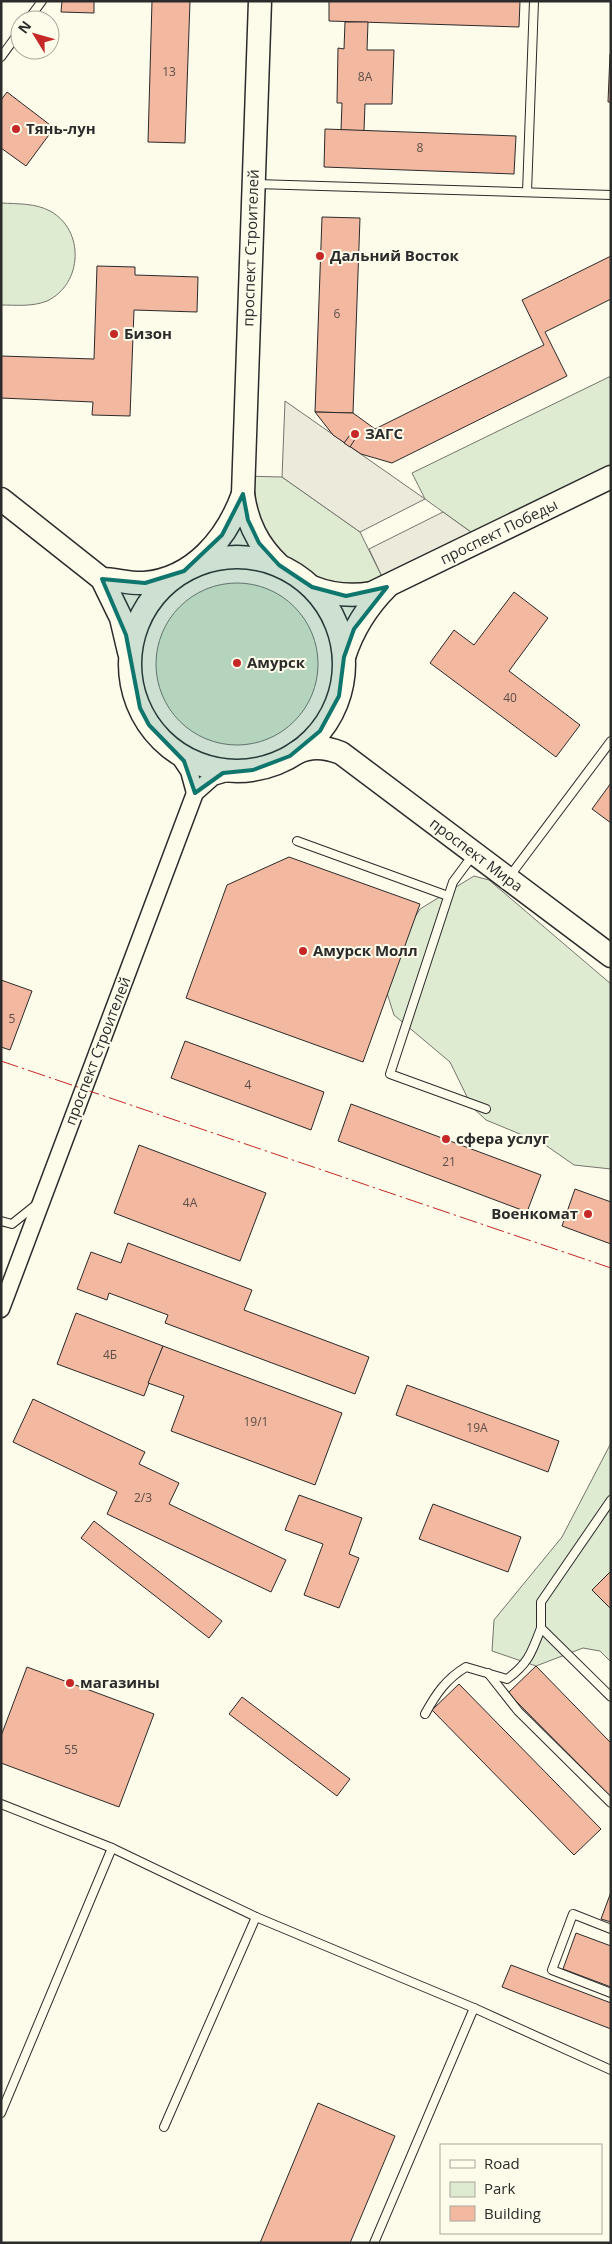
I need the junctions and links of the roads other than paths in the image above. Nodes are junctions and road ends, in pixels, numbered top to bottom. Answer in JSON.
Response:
{"nodes":[{"id":1,"x":260,"y":1,"type":"edge"},
{"id":2,"x":534,"y":1,"type":"edge"},
{"id":3,"x":10,"y":45,"type":"edge"},
{"id":4,"x":1,"y":57,"type":"edge"},
{"id":5,"x":254,"y":184,"type":"junction"},
{"id":6,"x":527,"y":192,"type":"junction"},
{"id":7,"x":611,"y":195,"type":"edge"},
{"id":8,"x":611,"y":477,"type":"edge"},
{"id":9,"x":243,"y":494,"type":"junction"},
{"id":10,"x":1,"y":499,"type":"edge"},
{"id":11,"x":279,"y":565,"type":"junction"},
{"id":12,"x":184,"y":571,"type":"junction"},
{"id":13,"x":102,"y":579,"type":"junction"},
{"id":14,"x":312,"y":587,"type":"junction"},
{"id":15,"x":387,"y":587,"type":"junction"},
{"id":16,"x":344,"y":657,"type":"junction"},
{"id":17,"x":130,"y":670,"type":"junction"},
{"id":18,"x":331,"y":714,"type":"junction"},
{"id":19,"x":611,"y":741,"type":"edge"},
{"id":20,"x":177,"y":753,"type":"junction"},
{"id":21,"x":341,"y":753,"type":"junction"},
{"id":22,"x":290,"y":756,"type":"junction"},
{"id":23,"x":233,"y":771,"type":"junction"},
{"id":24,"x":195,"y":793,"type":"junction"},
{"id":25,"x":297,"y":840,"type":"dead end"},
{"id":26,"x":474,"y":853,"type":"junction"},
{"id":27,"x":508,"y":879,"type":"junction"},
{"id":28,"x":448,"y":896,"type":"junction"},
{"id":29,"x":611,"y":956,"type":"edge"},
{"id":30,"x":486,"y":1109,"type":"dead end"},
{"id":31,"x":42,"y":1199,"type":"junction"},
{"id":32,"x":1,"y":1221,"type":"edge"},
{"id":33,"x":1,"y":1309,"type":"edge"},
{"id":34,"x":611,"y":1500,"type":"edge"},
{"id":35,"x":541,"y":1628,"type":"junction"},
{"id":36,"x":488,"y":1673,"type":"junction"},
{"id":37,"x":611,"y":1697,"type":"edge"},
{"id":38,"x":425,"y":1714,"type":"dead end"},
{"id":39,"x":611,"y":1803,"type":"edge"},
{"id":40,"x":1,"y":1804,"type":"edge"},
{"id":41,"x":112,"y":1848,"type":"junction"},
{"id":42,"x":256,"y":1917,"type":"junction"},
{"id":43,"x":611,"y":1929,"type":"edge"},
{"id":44,"x":611,"y":1993,"type":"edge"},
{"id":45,"x":474,"y":2008,"type":"junction"},
{"id":46,"x":611,"y":2070,"type":"edge"},
{"id":47,"x":1,"y":2113,"type":"edge"},
{"id":48,"x":164,"y":2127,"type":"dead end"},
{"id":49,"x":374,"y":2243,"type":"edge"}],
"edges":[{"from":1,"to":5,"type":"street","name":"проспект Строителей"},
{"from":2,"to":6,"type":"lane"},
{"from":3,"to":4,"type":"lane"},
{"from":5,"to":6,"type":"lane"},
{"from":5,"to":9,"type":"street","name":"проспект Строителей"},
{"from":6,"to":7,"type":"lane"},
{"from":8,"to":15,"type":"street","name":"проспект Победы"},
{"from":9,"to":11,"type":"street"},
{"from":9,"to":12,"type":"street"},
{"from":10,"to":13,"type":"street"},
{"from":11,"to":12,"type":"street"},
{"from":11,"to":14,"type":"street"},
{"from":12,"to":13,"type":"street"},
{"from":12,"to":17,"type":"street"},
{"from":13,"to":17,"type":"street"},
{"from":14,"to":15,"type":"street"},
{"from":14,"to":16,"type":"street"},
{"from":15,"to":16,"type":"street"},
{"from":16,"to":18,"type":"street"},
{"from":17,"to":20,"type":"street"},
{"from":18,"to":21,"type":"street"},
{"from":18,"to":22,"type":"street"},
{"from":19,"to":27,"type":"lane"},
{"from":20,"to":23,"type":"street"},
{"from":20,"to":24,"type":"street"},
{"from":21,"to":22,"type":"street"},
{"from":21,"to":26,"type":"street","name":"проспект Мира"},
{"from":22,"to":23,"type":"street"},
{"from":23,"to":24,"type":"street"},
{"from":24,"to":31,"type":"street","name":"проспект Строителей"},
{"from":25,"to":28,"type":"lane"},
{"from":26,"to":27,"type":"street","name":"проспект Мира"},
{"from":26,"to":28,"type":"lane"},
{"from":27,"to":29,"type":"street","name":"проспект Мира"},
{"from":28,"to":30,"type":"lane"},
{"from":31,"to":32,"type":"lane"},
{"from":31,"to":33,"type":"street","name":"проспект Строителей"},
{"from":34,"to":35,"type":"lane"},
{"from":35,"to":36,"type":"lane"},
{"from":35,"to":37,"type":"lane"},
{"from":36,"to":38,"type":"lane"},
{"from":36,"to":39,"type":"lane"},
{"from":40,"to":41,"type":"lane"},
{"from":41,"to":42,"type":"lane"},
{"from":41,"to":47,"type":"lane"},
{"from":42,"to":45,"type":"lane"},
{"from":42,"to":48,"type":"lane"},
{"from":43,"to":44,"type":"lane"},
{"from":45,"to":46,"type":"lane"},
{"from":45,"to":49,"type":"lane"}]}
